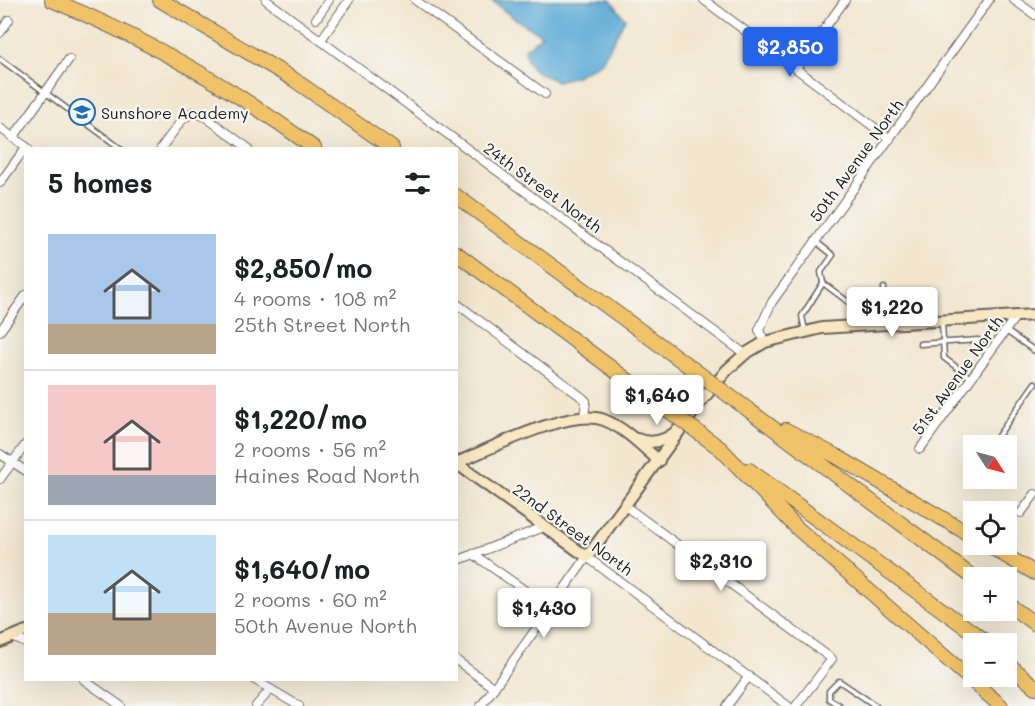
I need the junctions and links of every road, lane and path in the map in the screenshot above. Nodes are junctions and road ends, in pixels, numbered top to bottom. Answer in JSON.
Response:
{"nodes":[{"id":1,"x":52,"y":0,"type":"edge"},
{"id":2,"x":160,"y":0,"type":"edge"},
{"id":3,"x":266,"y":0,"type":"edge"},
{"id":4,"x":329,"y":0,"type":"edge"},
{"id":5,"x":349,"y":0,"type":"edge"},
{"id":6,"x":416,"y":0,"type":"edge"},
{"id":7,"x":705,"y":0,"type":"edge"},
{"id":8,"x":845,"y":0,"type":"edge"},
{"id":9,"x":989,"y":0,"type":"edge"},
{"id":10,"x":1014,"y":0,"type":"edge"},
{"id":11,"x":1035,"y":15,"type":"edge"},
{"id":12,"x":316,"y":19,"type":"dead end"},
{"id":13,"x":9,"y":20,"type":"dead end"},
{"id":14,"x":0,"y":33,"type":"edge"},
{"id":15,"x":321,"y":40,"type":"junction"},
{"id":16,"x":0,"y":59,"type":"edge"},
{"id":17,"x":69,"y":59,"type":"dead end"},
{"id":18,"x":796,"y":67,"type":"junction"},
{"id":19,"x":45,"y":92,"type":"junction"},
{"id":20,"x":545,"y":94,"type":"dead end"},
{"id":21,"x":0,"y":128,"type":"edge"},
{"id":22,"x":13,"y":138,"type":"junction"},
{"id":23,"x":890,"y":139,"type":"junction"},
{"id":24,"x":26,"y":147,"type":"edge"},
{"id":25,"x":119,"y":147,"type":"edge"},
{"id":26,"x":162,"y":147,"type":"edge"},
{"id":27,"x":247,"y":147,"type":"edge"},
{"id":28,"x":312,"y":147,"type":"edge"},
{"id":29,"x":391,"y":147,"type":"edge"},
{"id":30,"x":24,"y":152,"type":"edge"},
{"id":31,"x":0,"y":183,"type":"edge"},
{"id":32,"x":458,"y":197,"type":"edge"},
{"id":33,"x":815,"y":241,"type":"junction"},
{"id":34,"x":458,"y":254,"type":"edge"},
{"id":35,"x":823,"y":283,"type":"junction"},
{"id":36,"x":884,"y":288,"type":"dead end"},
{"id":37,"x":24,"y":298,"type":"edge"},
{"id":38,"x":458,"y":304,"type":"edge"},
{"id":39,"x":885,"y":304,"type":"junction"},
{"id":40,"x":855,"y":307,"type":"junction"},
{"id":41,"x":1035,"y":315,"type":"edge"},
{"id":42,"x":1016,"y":316,"type":"junction"},
{"id":43,"x":942,"y":321,"type":"junction"},
{"id":44,"x":885,"y":324,"type":"junction"},
{"id":45,"x":856,"y":326,"type":"junction"},
{"id":46,"x":0,"y":331,"type":"edge"},
{"id":47,"x":805,"y":331,"type":"junction"},
{"id":48,"x":1006,"y":331,"type":"junction"},
{"id":49,"x":765,"y":342,"type":"junction"},
{"id":50,"x":943,"y":343,"type":"junction"},
{"id":51,"x":920,"y":344,"type":"dead end"},
{"id":52,"x":1035,"y":351,"type":"edge"},
{"id":53,"x":745,"y":354,"type":"junction"},
{"id":54,"x":989,"y":354,"type":"junction"},
{"id":55,"x":971,"y":378,"type":"junction"},
{"id":56,"x":1035,"y":383,"type":"edge"},
{"id":57,"x":750,"y":411,"type":"junction"},
{"id":58,"x":584,"y":417,"type":"junction"},
{"id":59,"x":685,"y":424,"type":"junction"},
{"id":60,"x":630,"y":435,"type":"junction"},
{"id":61,"x":999,"y":435,"type":"edge"},
{"id":62,"x":24,"y":447,"type":"edge"},
{"id":63,"x":721,"y":449,"type":"junction"},
{"id":64,"x":920,"y":449,"type":"dead end"},
{"id":65,"x":0,"y":454,"type":"edge"},
{"id":66,"x":659,"y":461,"type":"junction"},
{"id":67,"x":12,"y":462,"type":"junction"},
{"id":68,"x":458,"y":462,"type":"edge"},
{"id":69,"x":458,"y":464,"type":"edge"},
{"id":70,"x":24,"y":470,"type":"edge"},
{"id":71,"x":0,"y":479,"type":"edge"},
{"id":72,"x":1035,"y":494,"type":"edge"},
{"id":73,"x":624,"y":505,"type":"junction"},
{"id":74,"x":1021,"y":513,"type":"dead end"},
{"id":75,"x":544,"y":527,"type":"junction"},
{"id":76,"x":963,"y":531,"type":"edge"},
{"id":77,"x":473,"y":554,"type":"junction"},
{"id":78,"x":1005,"y":555,"type":"edge"},
{"id":79,"x":587,"y":557,"type":"junction"},
{"id":80,"x":458,"y":560,"type":"edge"},
{"id":81,"x":963,"y":570,"type":"edge"},
{"id":82,"x":1035,"y":573,"type":"edge"},
{"id":83,"x":550,"y":608,"type":"junction"},
{"id":84,"x":1017,"y":611,"type":"edge"},
{"id":85,"x":1035,"y":624,"type":"edge"},
{"id":86,"x":24,"y":632,"type":"edge"},
{"id":87,"x":975,"y":633,"type":"edge"},
{"id":88,"x":12,"y":637,"type":"junction"},
{"id":89,"x":0,"y":642,"type":"edge"},
{"id":90,"x":24,"y":642,"type":"edge"},
{"id":91,"x":458,"y":661,"type":"edge"},
{"id":92,"x":1017,"y":665,"type":"edge"},
{"id":93,"x":1017,"y":671,"type":"edge"},
{"id":94,"x":749,"y":676,"type":"junction"},
{"id":95,"x":1035,"y":678,"type":"edge"},
{"id":96,"x":85,"y":681,"type":"edge"},
{"id":97,"x":256,"y":681,"type":"edge"},
{"id":98,"x":1035,"y":687,"type":"edge"},
{"id":99,"x":494,"y":688,"type":"junction"},
{"id":100,"x":270,"y":690,"type":"junction"},
{"id":101,"x":121,"y":706,"type":"edge"},
{"id":102,"x":256,"y":706,"type":"edge"},
{"id":103,"x":299,"y":706,"type":"edge"},
{"id":104,"x":481,"y":706,"type":"edge"},
{"id":105,"x":727,"y":706,"type":"edge"},
{"id":106,"x":788,"y":706,"type":"edge"},
{"id":107,"x":796,"y":706,"type":"edge"},
{"id":108,"x":840,"y":706,"type":"edge"},
{"id":109,"x":876,"y":706,"type":"edge"},
{"id":110,"x":1001,"y":706,"type":"edge"}],
"edges":[{"from":1,"to":28,"type":"highway"},
{"from":2,"to":29,"type":"highway"},
{"from":3,"to":15,"type":"street","name":"24th Street North"},
{"from":4,"to":12,"type":"street"},
{"from":5,"to":15,"type":"street"},
{"from":6,"to":20,"type":"street"},
{"from":7,"to":18,"type":"street"},
{"from":8,"to":18,"type":"street"},
{"from":9,"to":23,"type":"street","name":"50th Avenue North"},
{"from":10,"to":11,"type":"street"},
{"from":13,"to":14,"type":"street"},
{"from":15,"to":53,"type":"street","name":"24th Street North"},
{"from":16,"to":19,"type":"lane"},
{"from":17,"to":19,"type":"street"},
{"from":18,"to":23,"type":"street"},
{"from":19,"to":22,"type":"street"},
{"from":19,"to":25,"type":"lane"},
{"from":21,"to":22,"type":"street"},
{"from":22,"to":24,"type":"street"},
{"from":23,"to":33,"type":"street","name":"50th Avenue North"},
{"from":26,"to":27,"type":"street"},
{"from":30,"to":31,"type":"street"},
{"from":32,"to":57,"type":"highway","bridge":true},
{"from":33,"to":35,"type":"lane"},
{"from":33,"to":49,"type":"street","name":"50th Avenue North"},
{"from":34,"to":63,"type":"highway","bridge":true},
{"from":35,"to":40,"type":"lane"},
{"from":35,"to":47,"type":"lane"},
{"from":36,"to":39,"type":"lane"},
{"from":37,"to":46,"type":"street"},
{"from":38,"to":58,"type":"street"},
{"from":39,"to":40,"type":"lane"},
{"from":39,"to":44,"type":"lane"},
{"from":40,"to":45,"type":"lane"},
{"from":41,"to":42,"type":"street"},
{"from":42,"to":43,"type":"street"},
{"from":42,"to":48,"type":"street","name":"51st Avenue North"},
{"from":43,"to":44,"type":"street"},
{"from":43,"to":50,"type":"lane"},
{"from":44,"to":45,"type":"street"},
{"from":45,"to":47,"type":"street"},
{"from":47,"to":49,"type":"street"},
{"from":48,"to":52,"type":"lane"},
{"from":48,"to":54,"type":"street","name":"51st Avenue North"},
{"from":49,"to":53,"type":"street"},
{"from":50,"to":51,"type":"lane"},
{"from":50,"to":54,"type":"lane"},
{"from":50,"to":55,"type":"lane"},
{"from":53,"to":59,"type":"street"},
{"from":54,"to":55,"type":"street","name":"51st Avenue North"},
{"from":55,"to":64,"type":"street","name":"51st Avenue North"},
{"from":56,"to":61,"type":"lane"},
{"from":57,"to":76,"type":"highway"},
{"from":57,"to":81,"type":"highway"},
{"from":58,"to":60,"type":"street"},
{"from":58,"to":68,"type":"street"},
{"from":59,"to":60,"type":"street"},
{"from":59,"to":66,"type":"street"},
{"from":60,"to":66,"type":"street"},
{"from":62,"to":67,"type":"street"},
{"from":63,"to":87,"type":"highway"},
{"from":63,"to":110,"type":"highway"},
{"from":65,"to":67,"type":"street"},
{"from":66,"to":73,"type":"street"},
{"from":67,"to":70,"type":"street"},
{"from":67,"to":71,"type":"street"},
{"from":69,"to":75,"type":"street","name":"22nd Street North"},
{"from":72,"to":74,"type":"street"},
{"from":73,"to":79,"type":"street"},
{"from":73,"to":107,"type":"street"},
{"from":75,"to":77,"type":"street"},
{"from":75,"to":79,"type":"street","name":"22nd Street North"},
{"from":77,"to":80,"type":"street"},
{"from":77,"to":83,"type":"street"},
{"from":78,"to":82,"type":"highway"},
{"from":79,"to":83,"type":"street"},
{"from":79,"to":94,"type":"street","name":"22nd Street North"},
{"from":83,"to":99,"type":"street"},
{"from":84,"to":85,"type":"highway"},
{"from":86,"to":88,"type":"street"},
{"from":88,"to":89,"type":"street"},
{"from":88,"to":90,"type":"street"},
{"from":91,"to":99,"type":"street"},
{"from":92,"to":95,"type":"highway"},
{"from":93,"to":98,"type":"highway"},
{"from":94,"to":105,"type":"street"},
{"from":94,"to":106,"type":"street","name":"22nd Street North"},
{"from":96,"to":101,"type":"street"},
{"from":97,"to":100,"type":"street"},
{"from":99,"to":104,"type":"street"},
{"from":100,"to":102,"type":"street"},
{"from":100,"to":103,"type":"street"},
{"from":108,"to":109,"type":"lane"}]}
